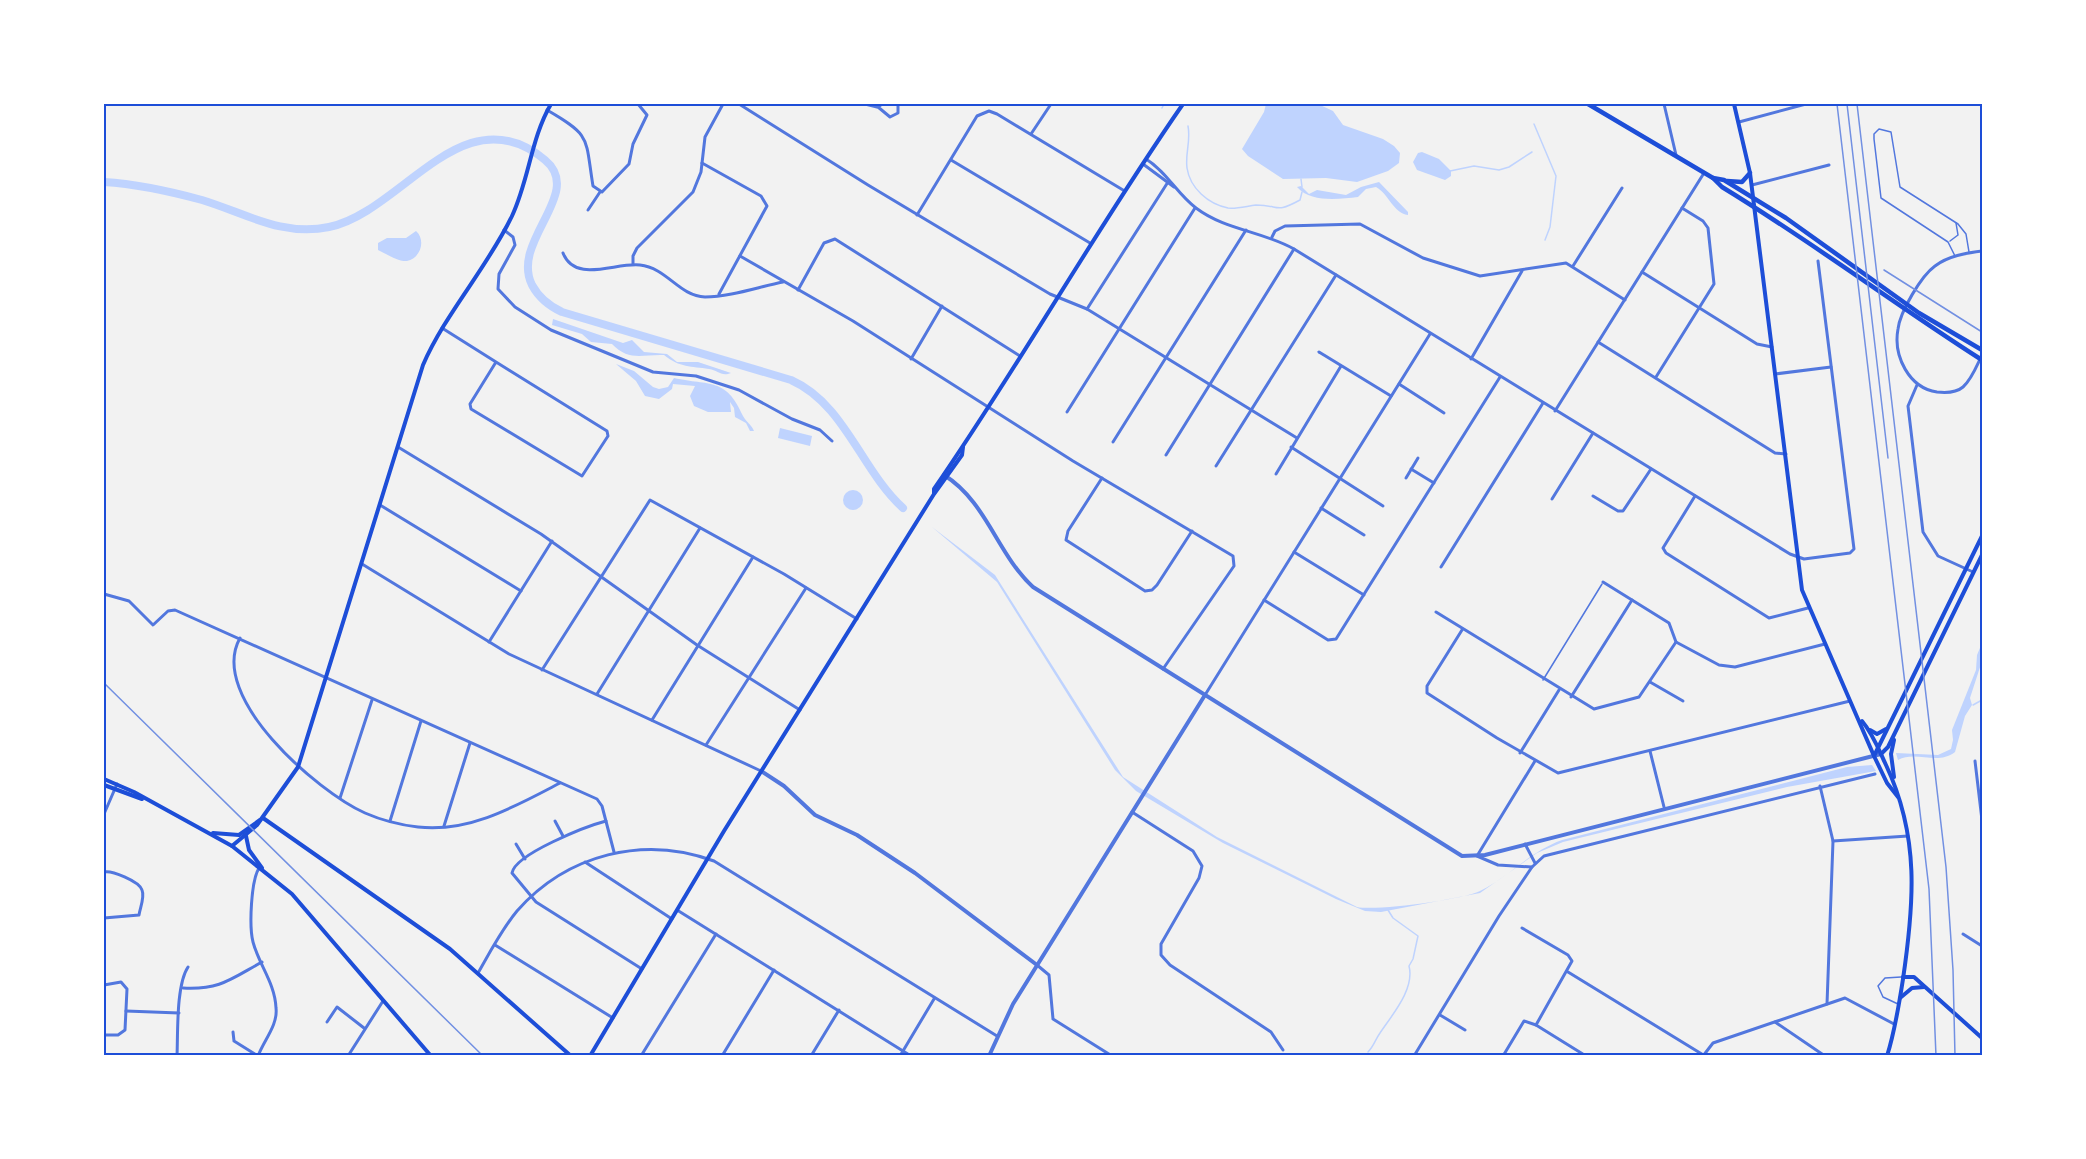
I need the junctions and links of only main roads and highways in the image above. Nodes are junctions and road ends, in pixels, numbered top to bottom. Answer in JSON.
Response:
{"nodes":[{"id":1,"x":550,"y":104,"type":"edge"},
{"id":2,"x":1183,"y":104,"type":"edge"},
{"id":3,"x":1588,"y":104,"type":"edge"},
{"id":4,"x":1734,"y":104,"type":"edge"},
{"id":5,"x":1750,"y":173,"type":"junction"},
{"id":6,"x":1713,"y":178,"type":"junction"},
{"id":7,"x":1724,"y":180,"type":"junction"},
{"id":8,"x":1753,"y":198,"type":"junction"},
{"id":9,"x":1755,"y":208,"type":"junction"},
{"id":10,"x":1983,"y":350,"type":"edge"},
{"id":11,"x":1982,"y":358,"type":"edge"},
{"id":12,"x":1983,"y":536,"type":"edge"},
{"id":13,"x":1983,"y":555,"type":"edge"},
{"id":14,"x":1860,"y":720,"type":"junction"},
{"id":15,"x":1891,"y":724,"type":"junction"},
{"id":16,"x":1867,"y":727,"type":"junction"},
{"id":17,"x":1897,"y":728,"type":"junction"},
{"id":18,"x":1877,"y":752,"type":"junction"},
{"id":19,"x":104,"y":779,"type":"edge"},
{"id":20,"x":1895,"y":783,"type":"junction"},
{"id":21,"x":104,"y":785,"type":"edge"},
{"id":22,"x":116,"y":787,"type":"junction"},
{"id":23,"x":1898,"y":797,"type":"junction"},
{"id":24,"x":263,"y":818,"type":"junction"},
{"id":25,"x":209,"y":832,"type":"junction"},
{"id":26,"x":246,"y":836,"type":"junction"},
{"id":27,"x":232,"y":846,"type":"junction"},
{"id":28,"x":266,"y":873,"type":"junction"},
{"id":29,"x":1903,"y":977,"type":"junction"},
{"id":30,"x":1926,"y":988,"type":"junction"},
{"id":31,"x":1900,"y":998,"type":"junction"},
{"id":32,"x":1983,"y":1038,"type":"edge"},
{"id":33,"x":429,"y":1054,"type":"edge"},
{"id":34,"x":571,"y":1056,"type":"edge"},
{"id":35,"x":590,"y":1056,"type":"edge"},
{"id":36,"x":1887,"y":1056,"type":"edge"}],
"edges":[{"from":1,"to":24,"type":"main road"},
{"from":2,"to":35,"type":"main road"},
{"from":3,"to":6,"type":"main road"},
{"from":4,"to":5,"type":"main road"},
{"from":5,"to":7,"type":"main road"},
{"from":5,"to":8,"type":"main road"},
{"from":6,"to":7,"type":"main road"},
{"from":6,"to":9,"type":"main road"},
{"from":7,"to":8,"type":"main road"},
{"from":8,"to":9,"type":"main road"},
{"from":8,"to":10,"type":"main road"},
{"from":9,"to":11,"type":"main road"},
{"from":9,"to":14,"type":"main road"},
{"from":12,"to":15,"type":"main road"},
{"from":13,"to":17,"type":"main road"},
{"from":14,"to":16,"type":"main road"},
{"from":14,"to":18,"type":"main road"},
{"from":15,"to":16,"type":"main road"},
{"from":15,"to":18,"type":"main road"},
{"from":16,"to":18,"type":"main road"},
{"from":17,"to":18,"type":"main road"},
{"from":17,"to":20,"type":"main road"},
{"from":18,"to":20,"type":"main road"},
{"from":18,"to":23,"type":"main road"},
{"from":19,"to":22,"type":"main road"},
{"from":20,"to":23,"type":"main road"},
{"from":21,"to":22,"type":"main road"},
{"from":22,"to":25,"type":"main road"},
{"from":23,"to":29,"type":"main road"},
{"from":24,"to":25,"type":"main road"},
{"from":24,"to":26,"type":"main road"},
{"from":24,"to":34,"type":"main road"},
{"from":25,"to":27,"type":"main road"},
{"from":26,"to":27,"type":"main road"},
{"from":26,"to":28,"type":"main road"},
{"from":27,"to":28,"type":"main road"},
{"from":28,"to":33,"type":"main road"},
{"from":29,"to":30,"type":"main road"},
{"from":29,"to":31,"type":"main road"},
{"from":30,"to":31,"type":"main road"},
{"from":30,"to":32,"type":"main road"},
{"from":31,"to":36,"type":"main road"}]}
